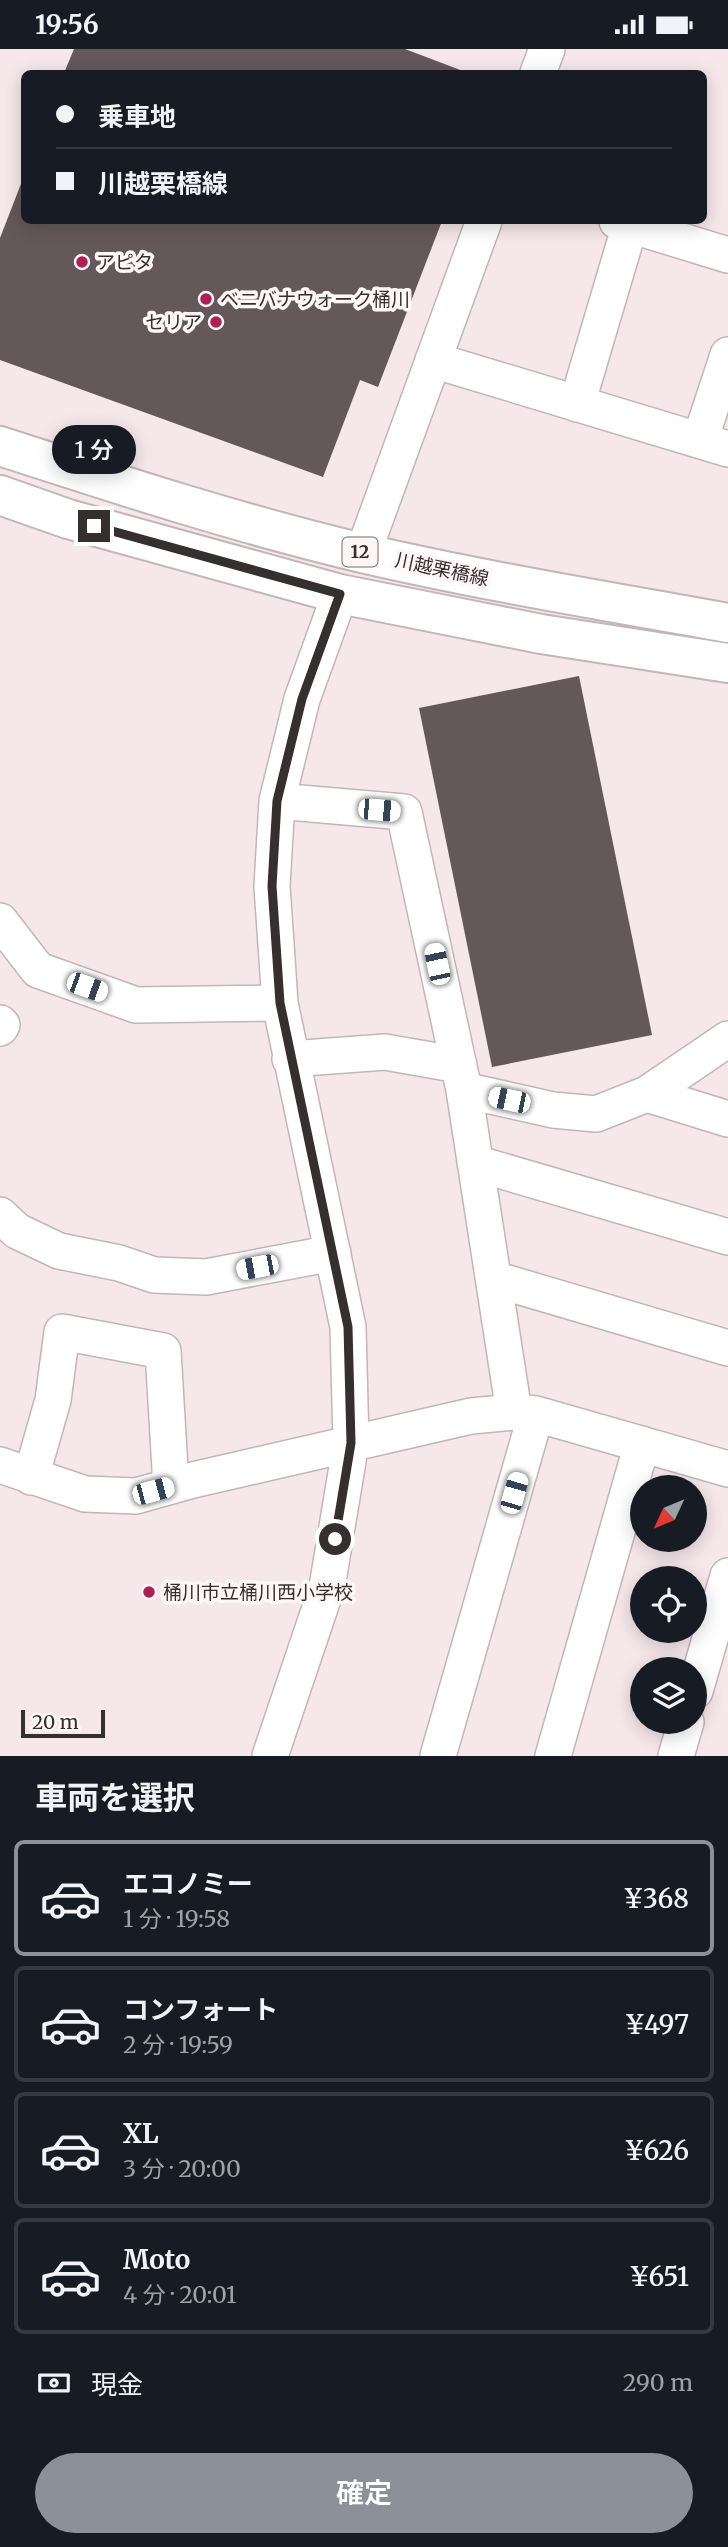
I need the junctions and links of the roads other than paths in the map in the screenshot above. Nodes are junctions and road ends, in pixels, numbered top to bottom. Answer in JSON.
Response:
{"nodes":[{"id":1,"x":547,"y":49,"type":"edge"},
{"id":2,"x":539,"y":70,"type":"edge"},
{"id":3,"x":483,"y":224,"type":"edge"},
{"id":4,"x":623,"y":224,"type":"edge"},
{"id":5,"x":626,"y":224,"type":"edge"},
{"id":6,"x":728,"y":255,"type":"edge"},
{"id":7,"x":728,"y":355,"type":"edge"},
{"id":8,"x":433,"y":360,"type":"junction"},
{"id":9,"x":577,"y":404,"type":"junction"},
{"id":10,"x":714,"y":445,"type":"edge"},
{"id":11,"x":0,"y":446,"type":"edge"},
{"id":12,"x":0,"y":495,"type":"edge"},
{"id":13,"x":363,"y":553,"type":"junction"},
{"id":14,"x":340,"y":594,"type":"junction"},
{"id":15,"x":728,"y":622,"type":"edge"},
{"id":16,"x":728,"y":663,"type":"edge"},
{"id":17,"x":277,"y":801,"type":"junction"},
{"id":18,"x":0,"y":921,"type":"edge"},
{"id":19,"x":280,"y":1003,"type":"junction"},
{"id":20,"x":0,"y":1023,"type":"edge"},
{"id":21,"x":0,"y":1028,"type":"edge"},
{"id":22,"x":728,"y":1038,"type":"edge"},
{"id":23,"x":290,"y":1059,"type":"junction"},
{"id":24,"x":462,"y":1078,"type":"junction"},
{"id":25,"x":647,"y":1094,"type":"junction"},
{"id":26,"x":728,"y":1119,"type":"edge"},
{"id":27,"x":475,"y":1163,"type":"junction"},
{"id":28,"x":0,"y":1215,"type":"edge"},
{"id":29,"x":728,"y":1237,"type":"edge"},
{"id":30,"x":333,"y":1253,"type":"junction"},
{"id":31,"x":494,"y":1279,"type":"junction"},
{"id":32,"x":728,"y":1348,"type":"edge"},
{"id":33,"x":525,"y":1413,"type":"junction"},
{"id":34,"x":351,"y":1443,"type":"junction"},
{"id":35,"x":642,"y":1444,"type":"junction"},
{"id":36,"x":728,"y":1469,"type":"edge"},
{"id":37,"x":16,"y":1471,"type":"edge"},
{"id":38,"x":171,"y":1486,"type":"junction"},
{"id":39,"x":728,"y":1576,"type":"edge"},
{"id":40,"x":705,"y":1657,"type":"edge"},
{"id":41,"x":682,"y":1734,"type":"edge"},
{"id":42,"x":270,"y":1756,"type":"edge"},
{"id":43,"x":438,"y":1756,"type":"edge"},
{"id":44,"x":552,"y":1756,"type":"edge"},
{"id":45,"x":676,"y":1756,"type":"edge"}],
"edges":[{"from":1,"to":2,"type":"street"},
{"from":3,"to":8,"type":"street"},
{"from":4,"to":9,"type":"street"},
{"from":5,"to":6,"type":"street"},
{"from":7,"to":10,"type":"street"},
{"from":8,"to":9,"type":"street"},
{"from":8,"to":13,"type":"street"},
{"from":9,"to":10,"type":"street"},
{"from":11,"to":13,"type":"main road","name":"川越栗橋線","number":"12"},
{"from":12,"to":14,"type":"main road","number":"12"},
{"from":13,"to":15,"type":"main road","name":"川越栗橋線","number":"12"},
{"from":14,"to":16,"type":"main road","number":"12"},
{"from":14,"to":17,"type":"street"},
{"from":17,"to":19,"type":"street"},
{"from":17,"to":24,"type":"street"},
{"from":18,"to":19,"type":"street"},
{"from":19,"to":23,"type":"street"},
{"from":20,"to":21,"type":"street"},
{"from":22,"to":25,"type":"street"},
{"from":23,"to":24,"type":"street"},
{"from":23,"to":30,"type":"street"},
{"from":24,"to":25,"type":"street"},
{"from":24,"to":27,"type":"street"},
{"from":25,"to":26,"type":"street"},
{"from":27,"to":29,"type":"street"},
{"from":27,"to":31,"type":"street"},
{"from":28,"to":30,"type":"street"},
{"from":30,"to":34,"type":"street"},
{"from":31,"to":32,"type":"street"},
{"from":31,"to":33,"type":"street"},
{"from":33,"to":34,"type":"street"},
{"from":33,"to":35,"type":"street"},
{"from":33,"to":43,"type":"street"},
{"from":34,"to":38,"type":"street"},
{"from":34,"to":42,"type":"street"},
{"from":35,"to":36,"type":"street"},
{"from":35,"to":44,"type":"street"},
{"from":37,"to":38,"type":"street"},
{"from":37,"to":38,"type":"street"},
{"from":39,"to":40,"type":"street"},
{"from":41,"to":45,"type":"street"}]}
